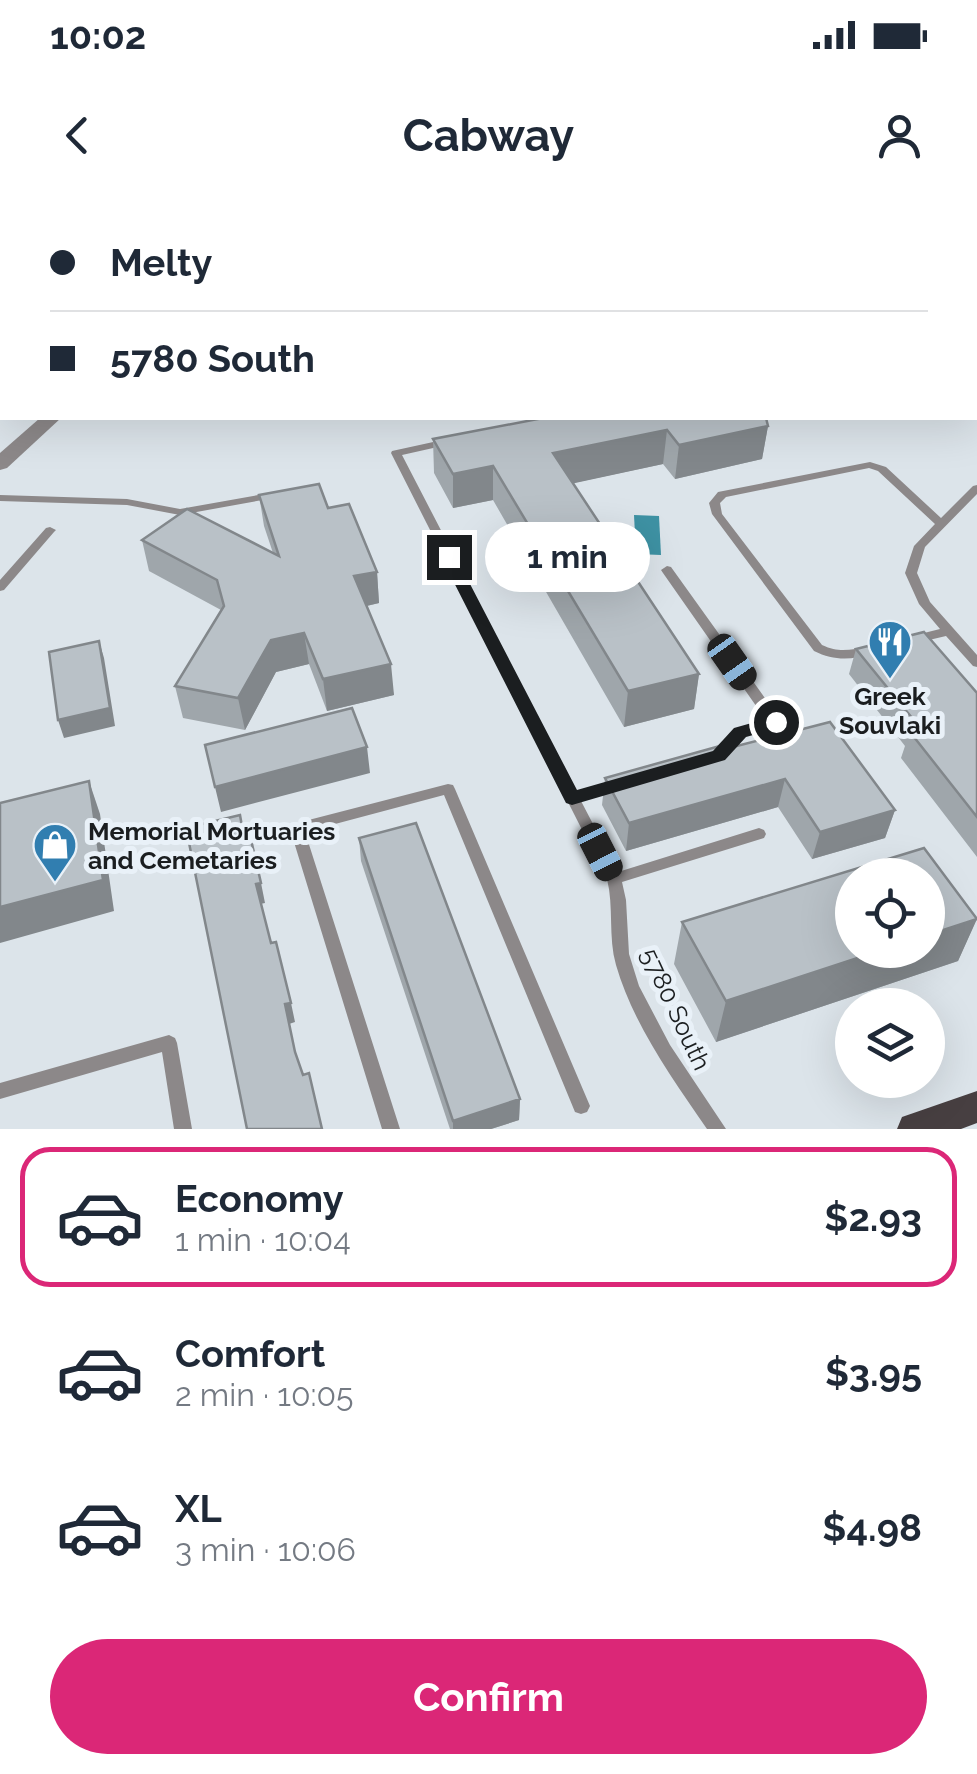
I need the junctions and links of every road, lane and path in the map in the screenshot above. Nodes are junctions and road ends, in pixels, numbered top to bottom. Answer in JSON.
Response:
{"nodes":[{"id":1,"x":50,"y":420,"type":"edge"},
{"id":2,"x":454,"y":440,"type":"edge"},
{"id":3,"x":0,"y":464,"type":"edge"},
{"id":4,"x":977,"y":488,"type":"edge"},
{"id":5,"x":288,"y":492,"type":"edge"},
{"id":6,"x":0,"y":498,"type":"edge"},
{"id":7,"x":972,"y":500,"type":"edge"},
{"id":8,"x":940,"y":523,"type":"junction"},
{"id":9,"x":50,"y":530,"type":"dead end"},
{"id":10,"x":667,"y":570,"type":"dead end"},
{"id":11,"x":0,"y":587,"type":"edge"},
{"id":12,"x":948,"y":631,"type":"junction"},
{"id":13,"x":898,"y":644,"type":"edge"},
{"id":14,"x":880,"y":648,"type":"edge"},
{"id":15,"x":977,"y":663,"type":"edge"},
{"id":16,"x":700,"y":761,"type":"edge"},
{"id":17,"x":627,"y":782,"type":"edge"},
{"id":18,"x":572,"y":798,"type":"junction"},
{"id":19,"x":759,"y":834,"type":"dead end"},
{"id":20,"x":614,"y":879,"type":"junction"},
{"id":21,"x":0,"y":1091,"type":"edge"},
{"id":22,"x":582,"y":1106,"type":"dead end"},
{"id":23,"x":977,"y":1107,"type":"edge"},
{"id":24,"x":183,"y":1129,"type":"edge"},
{"id":25,"x":392,"y":1129,"type":"edge"},
{"id":26,"x":717,"y":1129,"type":"edge"},
{"id":27,"x":914,"y":1129,"type":"edge"}],
"edges":[{"from":1,"to":3,"type":"street"},
{"from":2,"to":18,"type":"lane","name":"5780 South"},
{"from":4,"to":7,"type":"lane"},
{"from":5,"to":6,"type":"lane"},
{"from":7,"to":8,"type":"lane"},
{"from":8,"to":12,"type":"lane"},
{"from":8,"to":14,"type":"lane"},
{"from":9,"to":11,"type":"lane"},
{"from":10,"to":16,"type":"lane"},
{"from":12,"to":13,"type":"lane"},
{"from":12,"to":15,"type":"lane"},
{"from":17,"to":18,"type":"lane"},
{"from":18,"to":20,"type":"lane","name":"5780 South"},
{"from":19,"to":20,"type":"lane"},
{"from":20,"to":26,"type":"lane","name":"5780 South"},
{"from":21,"to":24,"type":"lane"},
{"from":22,"to":25,"type":"lane"},
{"from":23,"to":27,"type":"main road"}]}
